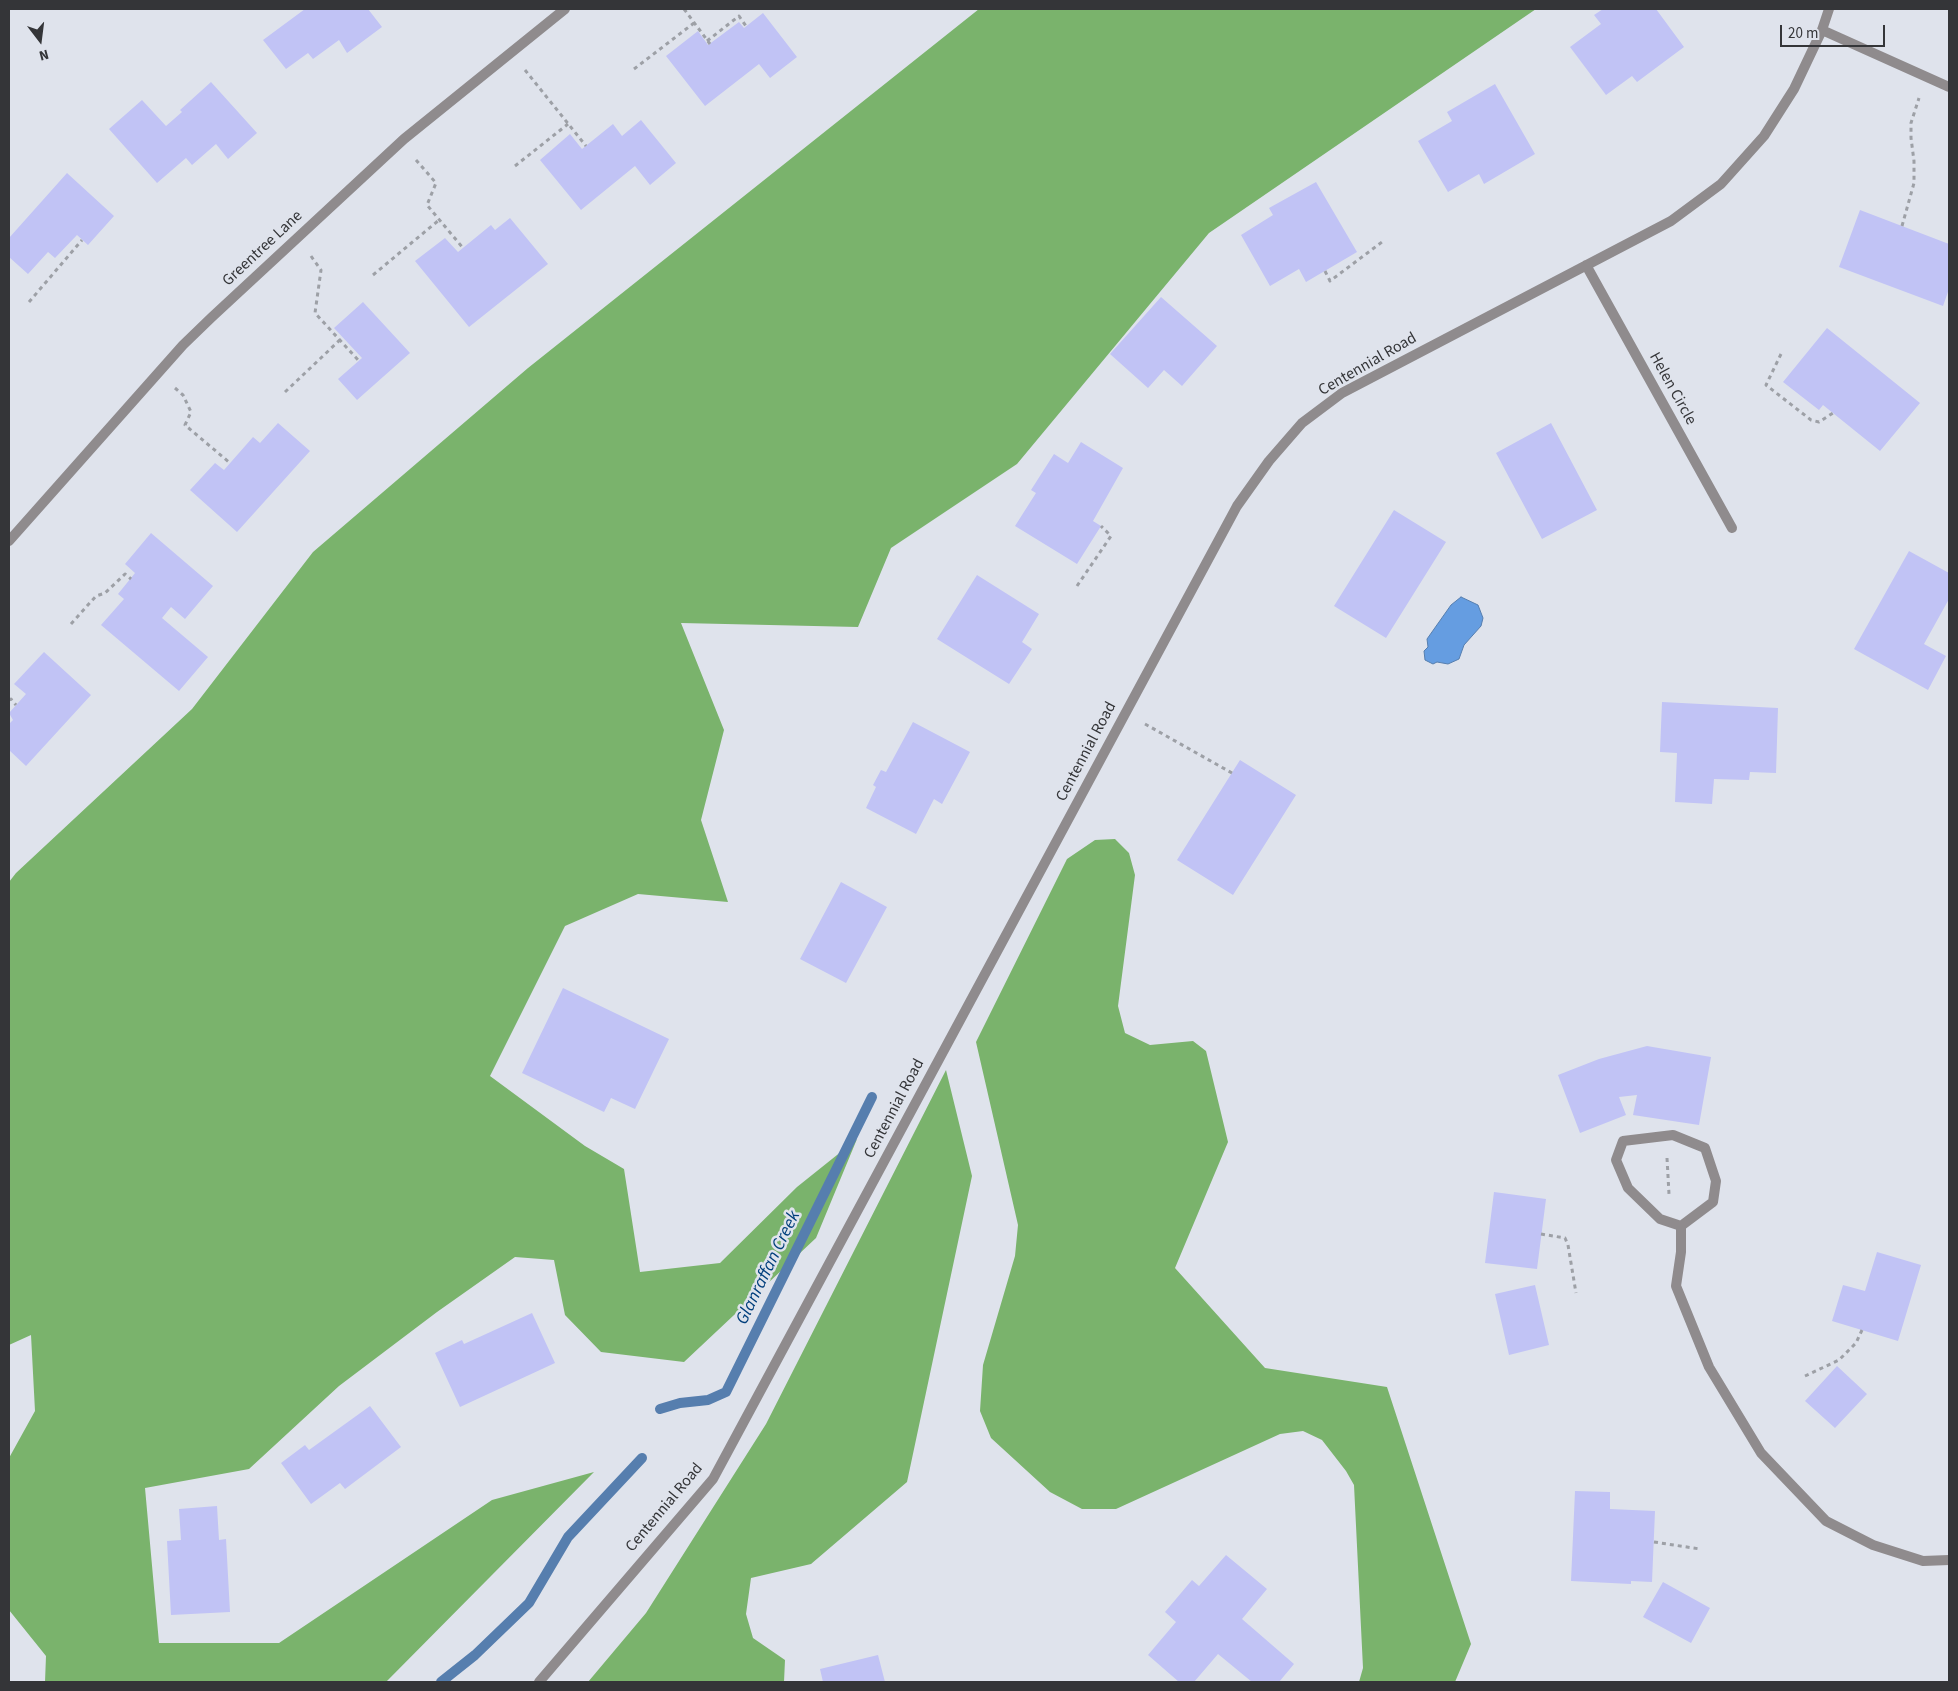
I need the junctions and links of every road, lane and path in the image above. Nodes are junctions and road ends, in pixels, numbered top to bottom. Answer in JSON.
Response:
{"nodes":[{"id":1,"x":565,"y":9,"type":"edge"},
{"id":2,"x":684,"y":9,"type":"edge"},
{"id":3,"x":1829,"y":9,"type":"edge"},
{"id":4,"x":694,"y":23,"type":"junction"},
{"id":5,"x":746,"y":26,"type":"dead end"},
{"id":6,"x":1822,"y":30,"type":"junction"},
{"id":7,"x":511,"y":52,"type":"junction"},
{"id":8,"x":634,"y":69,"type":"dead end"},
{"id":9,"x":1931,"y":79,"type":"junction"},
{"id":10,"x":1949,"y":87,"type":"edge"},
{"id":11,"x":568,"y":124,"type":"junction"},
{"id":12,"x":401,"y":142,"type":"junction"},
{"id":13,"x":586,"y":146,"type":"dead end"},
{"id":14,"x":515,"y":166,"type":"dead end"},
{"id":15,"x":439,"y":220,"type":"junction"},
{"id":16,"x":1902,"y":226,"type":"dead end"},
{"id":17,"x":296,"y":238,"type":"junction"},
{"id":18,"x":82,"y":240,"type":"dead end"},
{"id":19,"x":1382,"y":242,"type":"dead end"},
{"id":20,"x":463,"y":248,"type":"dead end"},
{"id":21,"x":1586,"y":265,"type":"junction"},
{"id":22,"x":1325,"y":272,"type":"dead end"},
{"id":23,"x":373,"y":274,"type":"dead end"},
{"id":24,"x":29,"y":302,"type":"dead end"},
{"id":25,"x":341,"y":339,"type":"junction"},
{"id":26,"x":1781,"y":354,"type":"dead end"},
{"id":27,"x":359,"y":361,"type":"dead end"},
{"id":28,"x":159,"y":372,"type":"junction"},
{"id":29,"x":285,"y":392,"type":"dead end"},
{"id":30,"x":1834,"y":413,"type":"dead end"},
{"id":31,"x":230,"y":464,"type":"dead end"},
{"id":32,"x":1101,"y":526,"type":"dead end"},
{"id":33,"x":1732,"y":528,"type":"dead end"},
{"id":34,"x":9,"y":541,"type":"edge"},
{"id":35,"x":131,"y":579,"type":"dead end"},
{"id":36,"x":1077,"y":586,"type":"dead end"},
{"id":37,"x":71,"y":624,"type":"dead end"},
{"id":38,"x":9,"y":700,"type":"edge"},
{"id":39,"x":16,"y":705,"type":"dead end"},
{"id":40,"x":1125,"y":713,"type":"junction"},
{"id":41,"x":1232,"y":773,"type":"dead end"},
{"id":42,"x":1666,"y":1136,"type":"junction"},
{"id":43,"x":1670,"y":1222,"type":"junction"},
{"id":44,"x":1681,"y":1226,"type":"junction"},
{"id":45,"x":1541,"y":1234,"type":"dead end"},
{"id":46,"x":1576,"y":1293,"type":"dead end"},
{"id":47,"x":1862,"y":1330,"type":"dead end"},
{"id":48,"x":1805,"y":1376,"type":"dead end"},
{"id":49,"x":1654,"y":1542,"type":"dead end"},
{"id":50,"x":1700,"y":1549,"type":"dead end"},
{"id":51,"x":1949,"y":1560,"type":"edge"},
{"id":52,"x":539,"y":1682,"type":"edge"}],
"edges":[{"from":1,"to":7,"type":"street","name":"Greentree Lane"},
{"from":2,"to":4,"type":"path"},
{"from":3,"to":6,"type":"street","name":"Centennial Road"},
{"from":4,"to":5,"type":"path"},
{"from":4,"to":8,"type":"path"},
{"from":6,"to":9,"type":"street"},
{"from":6,"to":21,"type":"street","name":"Centennial Road"},
{"from":7,"to":11,"type":"path"},
{"from":7,"to":12,"type":"street","name":"Greentree Lane"},
{"from":9,"to":10,"type":"street"},
{"from":9,"to":16,"type":"path"},
{"from":11,"to":13,"type":"path"},
{"from":11,"to":14,"type":"path"},
{"from":12,"to":15,"type":"path"},
{"from":12,"to":17,"type":"street","name":"Greentree Lane"},
{"from":15,"to":20,"type":"path"},
{"from":15,"to":23,"type":"path"},
{"from":17,"to":25,"type":"path"},
{"from":17,"to":28,"type":"street","name":"Greentree Lane"},
{"from":18,"to":24,"type":"path"},
{"from":19,"to":22,"type":"path"},
{"from":21,"to":33,"type":"street","name":"Helen Circle"},
{"from":21,"to":40,"type":"street","name":"Centennial Road"},
{"from":25,"to":27,"type":"path"},
{"from":25,"to":29,"type":"path"},
{"from":26,"to":30,"type":"path"},
{"from":28,"to":31,"type":"path"},
{"from":28,"to":34,"type":"street","name":"Greentree Lane"},
{"from":32,"to":36,"type":"path"},
{"from":35,"to":37,"type":"path"},
{"from":38,"to":39,"type":"path"},
{"from":40,"to":41,"type":"path"},
{"from":40,"to":52,"type":"street","name":"Centennial Road"},
{"from":42,"to":43,"type":"path"},
{"from":42,"to":43,"type":"street"},
{"from":42,"to":44,"type":"street"},
{"from":43,"to":44,"type":"street"},
{"from":44,"to":51,"type":"street"},
{"from":45,"to":46,"type":"path"},
{"from":47,"to":48,"type":"path"},
{"from":49,"to":50,"type":"path"}]}
